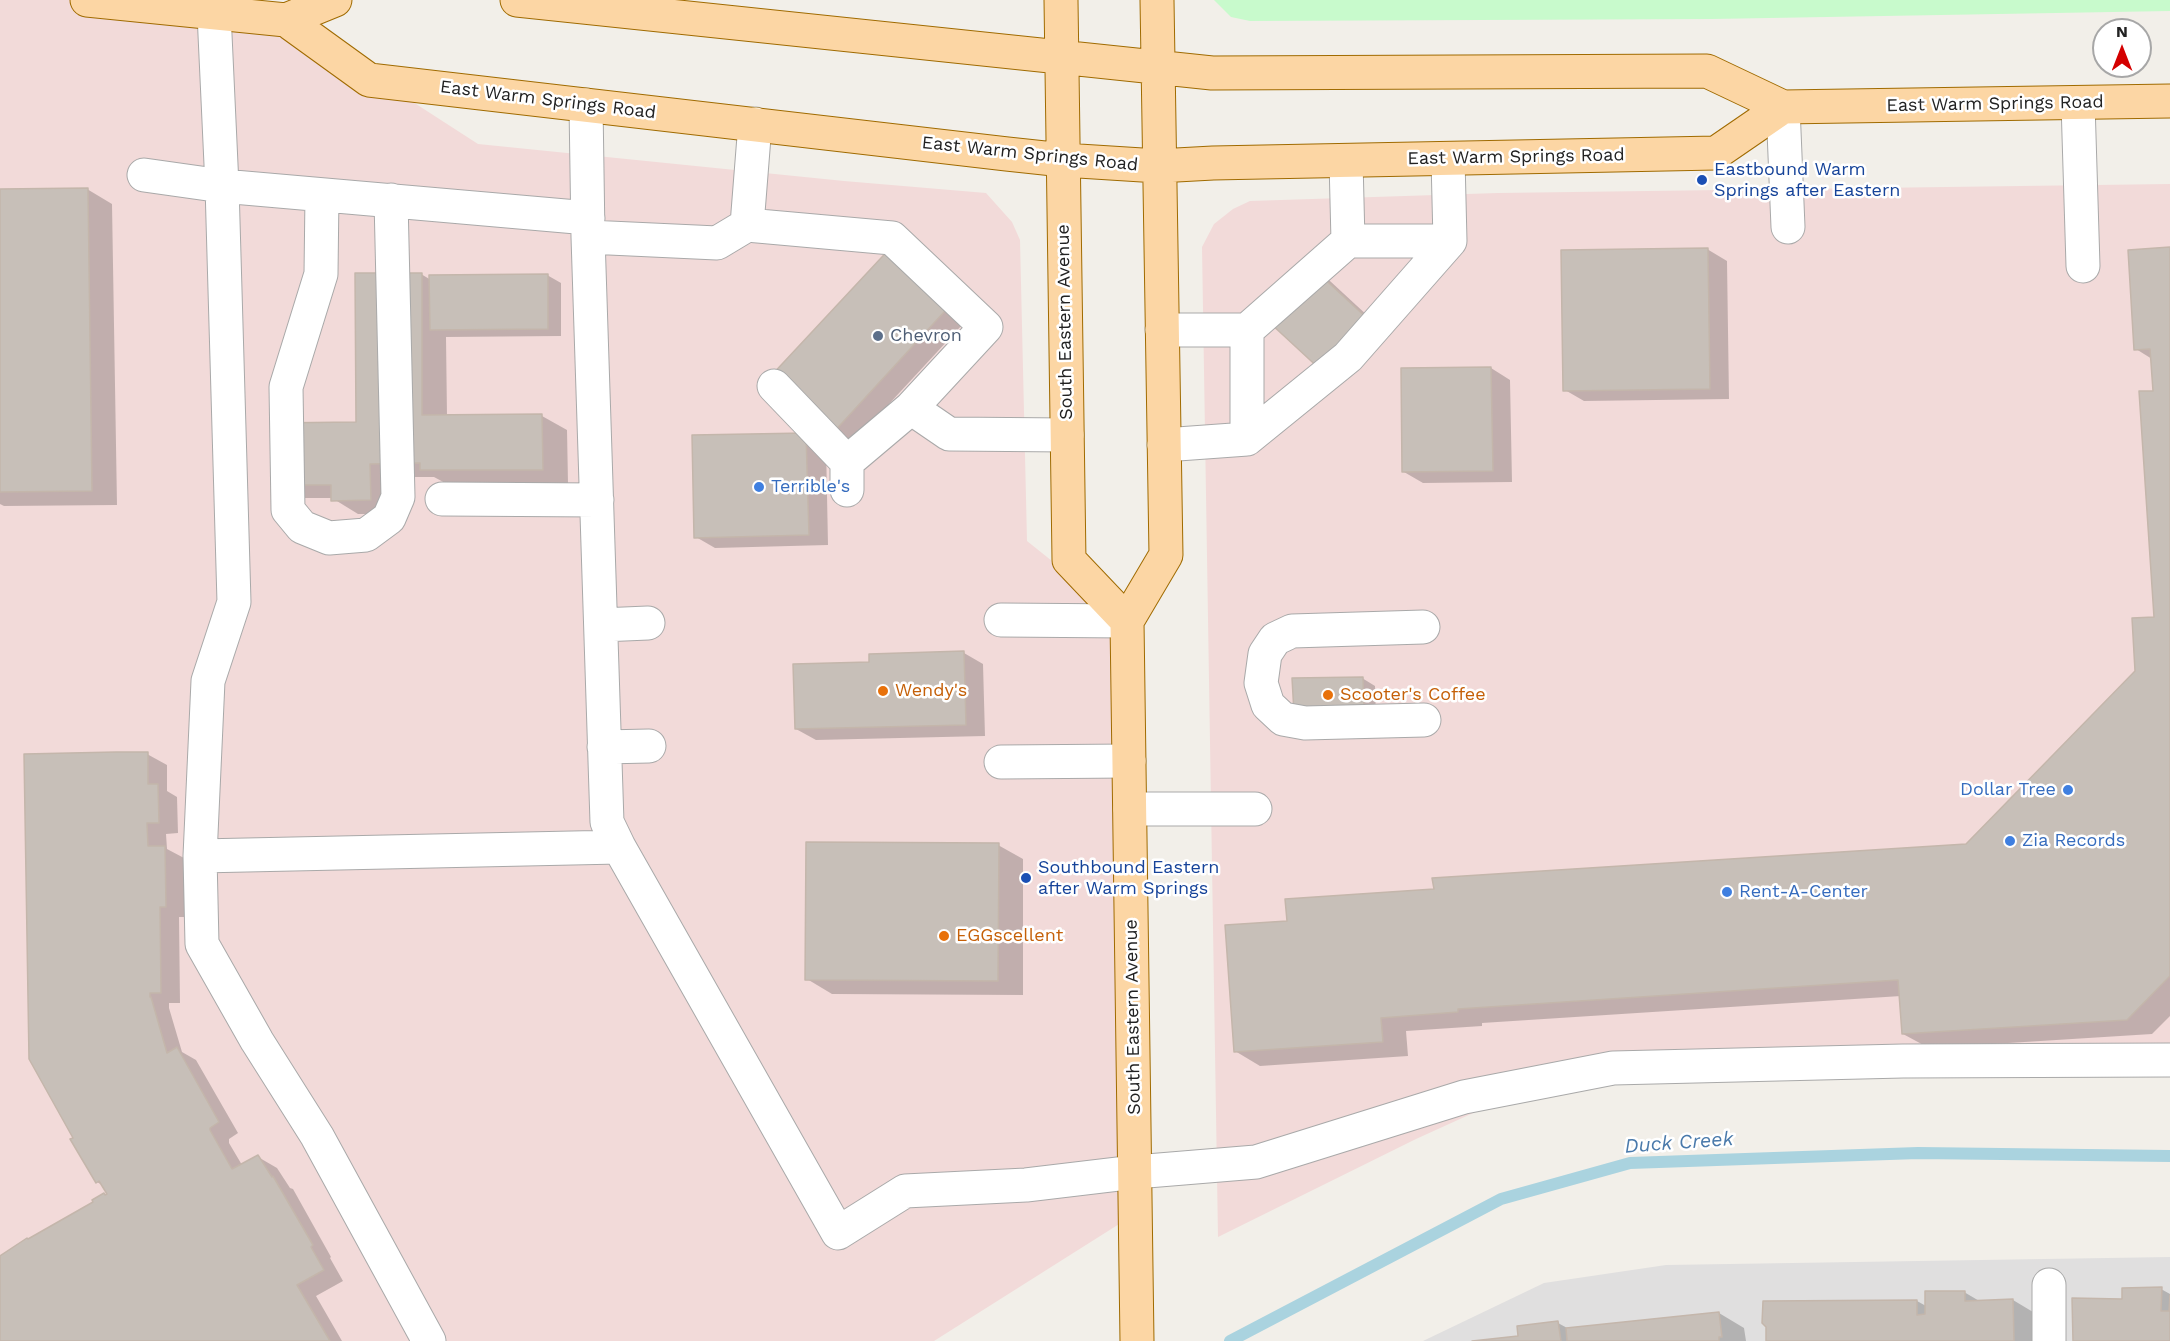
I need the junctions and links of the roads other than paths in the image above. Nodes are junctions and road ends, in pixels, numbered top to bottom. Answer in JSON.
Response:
{"nodes":[{"id":1,"x":87,"y":0,"type":"edge"},
{"id":2,"x":335,"y":0,"type":"edge"},
{"id":3,"x":517,"y":0,"type":"edge"},
{"id":4,"x":1061,"y":0,"type":"edge"},
{"id":5,"x":1157,"y":0,"type":"edge"},
{"id":6,"x":287,"y":10,"type":"edge"},
{"id":7,"x":709,"y":10,"type":"edge"},
{"id":8,"x":214,"y":13,"type":"junction"},
{"id":9,"x":1062,"y":57,"type":"junction"},
{"id":10,"x":1158,"y":67,"type":"junction"},
{"id":11,"x":2170,"y":101,"type":"edge"},
{"id":12,"x":2078,"y":103,"type":"junction"},
{"id":13,"x":586,"y":105,"type":"junction"},
{"id":14,"x":1783,"y":107,"type":"junction"},
{"id":15,"x":755,"y":124,"type":"junction"},
{"id":16,"x":1448,"y":159,"type":"junction"},
{"id":17,"x":1063,"y":160,"type":"junction"},
{"id":18,"x":1346,"y":161,"type":"junction"},
{"id":19,"x":1158,"y":166,"type":"junction"},
{"id":20,"x":144,"y":175,"type":"dead end"},
{"id":21,"x":222,"y":186,"type":"junction"},
{"id":22,"x":322,"y":195,"type":"junction"},
{"id":23,"x":391,"y":200,"type":"junction"},
{"id":24,"x":747,"y":225,"type":"junction"},
{"id":25,"x":588,"y":227,"type":"junction"},
{"id":26,"x":1788,"y":227,"type":"dead end"},
{"id":27,"x":1348,"y":241,"type":"junction"},
{"id":28,"x":1450,"y":241,"type":"junction"},
{"id":29,"x":2083,"y":266,"type":"dead end"},
{"id":30,"x":1162,"y":330,"type":"junction"},
{"id":31,"x":1247,"y":330,"type":"junction"},
{"id":32,"x":774,"y":386,"type":"dead end"},
{"id":33,"x":911,"y":408,"type":"junction"},
{"id":34,"x":1067,"y":435,"type":"junction"},
{"id":35,"x":1247,"y":439,"type":"junction"},
{"id":36,"x":1164,"y":445,"type":"junction"},
{"id":37,"x":442,"y":499,"type":"dead end"},
{"id":38,"x":597,"y":500,"type":"junction"},
{"id":39,"x":1001,"y":620,"type":"dead end"},
{"id":40,"x":1127,"y":621,"type":"junction"},
{"id":41,"x":648,"y":623,"type":"dead end"},
{"id":42,"x":601,"y":625,"type":"junction"},
{"id":43,"x":1423,"y":627,"type":"dead end"},
{"id":44,"x":1424,"y":720,"type":"dead end"},
{"id":45,"x":650,"y":746,"type":"dead end"},
{"id":46,"x":604,"y":747,"type":"junction"},
{"id":47,"x":1129,"y":760,"type":"junction"},
{"id":48,"x":1001,"y":762,"type":"dead end"},
{"id":49,"x":1130,"y":809,"type":"junction"},
{"id":50,"x":1255,"y":809,"type":"dead end"},
{"id":51,"x":619,"y":847,"type":"junction"},
{"id":52,"x":200,"y":856,"type":"junction"},
{"id":53,"x":2170,"y":1060,"type":"edge"},
{"id":54,"x":1135,"y":1172,"type":"junction"},
{"id":55,"x":2049,"y":1285,"type":"dead end"},
{"id":56,"x":429,"y":1341,"type":"edge"},
{"id":57,"x":1137,"y":1341,"type":"edge"},
{"id":58,"x":2049,"y":1341,"type":"edge"}],
"edges":[{"from":1,"to":8,"type":"main road"},
{"from":2,"to":6,"type":"main road"},
{"from":3,"to":7,"type":"main road","name":"East Warm Springs Road"},
{"from":4,"to":9,"type":"main road","name":"South Eastern Avenue"},
{"from":5,"to":10,"type":"main road"},
{"from":6,"to":8,"type":"main road"},
{"from":6,"to":13,"type":"main road","name":"East Warm Springs Road"},
{"from":7,"to":9,"type":"main road","name":"East Warm Springs Road"},
{"from":8,"to":21,"type":"street"},
{"from":9,"to":10,"type":"main road","name":"East Warm Springs Road"},
{"from":9,"to":17,"type":"main road","name":"South Eastern Avenue"},
{"from":10,"to":14,"type":"main road","name":"East Warm Springs Road"},
{"from":10,"to":19,"type":"main road"},
{"from":11,"to":12,"type":"main road","name":"East Warm Springs Road"},
{"from":12,"to":14,"type":"main road","name":"East Warm Springs Road"},
{"from":12,"to":29,"type":"street"},
{"from":13,"to":15,"type":"main road","name":"East Warm Springs Road"},
{"from":13,"to":25,"type":"street"},
{"from":14,"to":16,"type":"main road","name":"East Warm Springs Road"},
{"from":14,"to":26,"type":"street"},
{"from":15,"to":17,"type":"main road","name":"East Warm Springs Road"},
{"from":15,"to":24,"type":"street"},
{"from":16,"to":18,"type":"main road","name":"East Warm Springs Road"},
{"from":16,"to":28,"type":"street"},
{"from":17,"to":19,"type":"main road","name":"East Warm Springs Road"},
{"from":17,"to":34,"type":"main road","name":"South Eastern Avenue"},
{"from":18,"to":19,"type":"main road","name":"East Warm Springs Road"},
{"from":18,"to":27,"type":"street"},
{"from":19,"to":30,"type":"main road"},
{"from":20,"to":21,"type":"street"},
{"from":21,"to":22,"type":"street"},
{"from":21,"to":52,"type":"street"},
{"from":22,"to":23,"type":"street"},
{"from":22,"to":23,"type":"street"},
{"from":23,"to":25,"type":"street"},
{"from":24,"to":25,"type":"street"},
{"from":24,"to":33,"type":"street"},
{"from":25,"to":38,"type":"street"},
{"from":27,"to":28,"type":"street"},
{"from":27,"to":31,"type":"street"},
{"from":28,"to":35,"type":"street"},
{"from":30,"to":31,"type":"street"},
{"from":30,"to":36,"type":"main road"},
{"from":31,"to":35,"type":"street"},
{"from":32,"to":33,"type":"street"},
{"from":33,"to":34,"type":"street"},
{"from":34,"to":40,"type":"main road","name":"South Eastern Avenue"},
{"from":35,"to":36,"type":"street"},
{"from":36,"to":40,"type":"main road"},
{"from":37,"to":38,"type":"street"},
{"from":38,"to":42,"type":"street"},
{"from":39,"to":40,"type":"street"},
{"from":40,"to":47,"type":"main road","name":"South Eastern Avenue"},
{"from":41,"to":42,"type":"street"},
{"from":42,"to":46,"type":"street"},
{"from":43,"to":44,"type":"street"},
{"from":45,"to":46,"type":"street"},
{"from":46,"to":51,"type":"street"},
{"from":47,"to":48,"type":"street"},
{"from":47,"to":49,"type":"main road","name":"South Eastern Avenue"},
{"from":49,"to":50,"type":"street"},
{"from":49,"to":54,"type":"main road","name":"South Eastern Avenue"},
{"from":51,"to":52,"type":"street"},
{"from":51,"to":54,"type":"street"},
{"from":52,"to":56,"type":"street"},
{"from":53,"to":54,"type":"street"},
{"from":54,"to":57,"type":"main road","name":"South Eastern Avenue"},
{"from":55,"to":58,"type":"street"}]}
